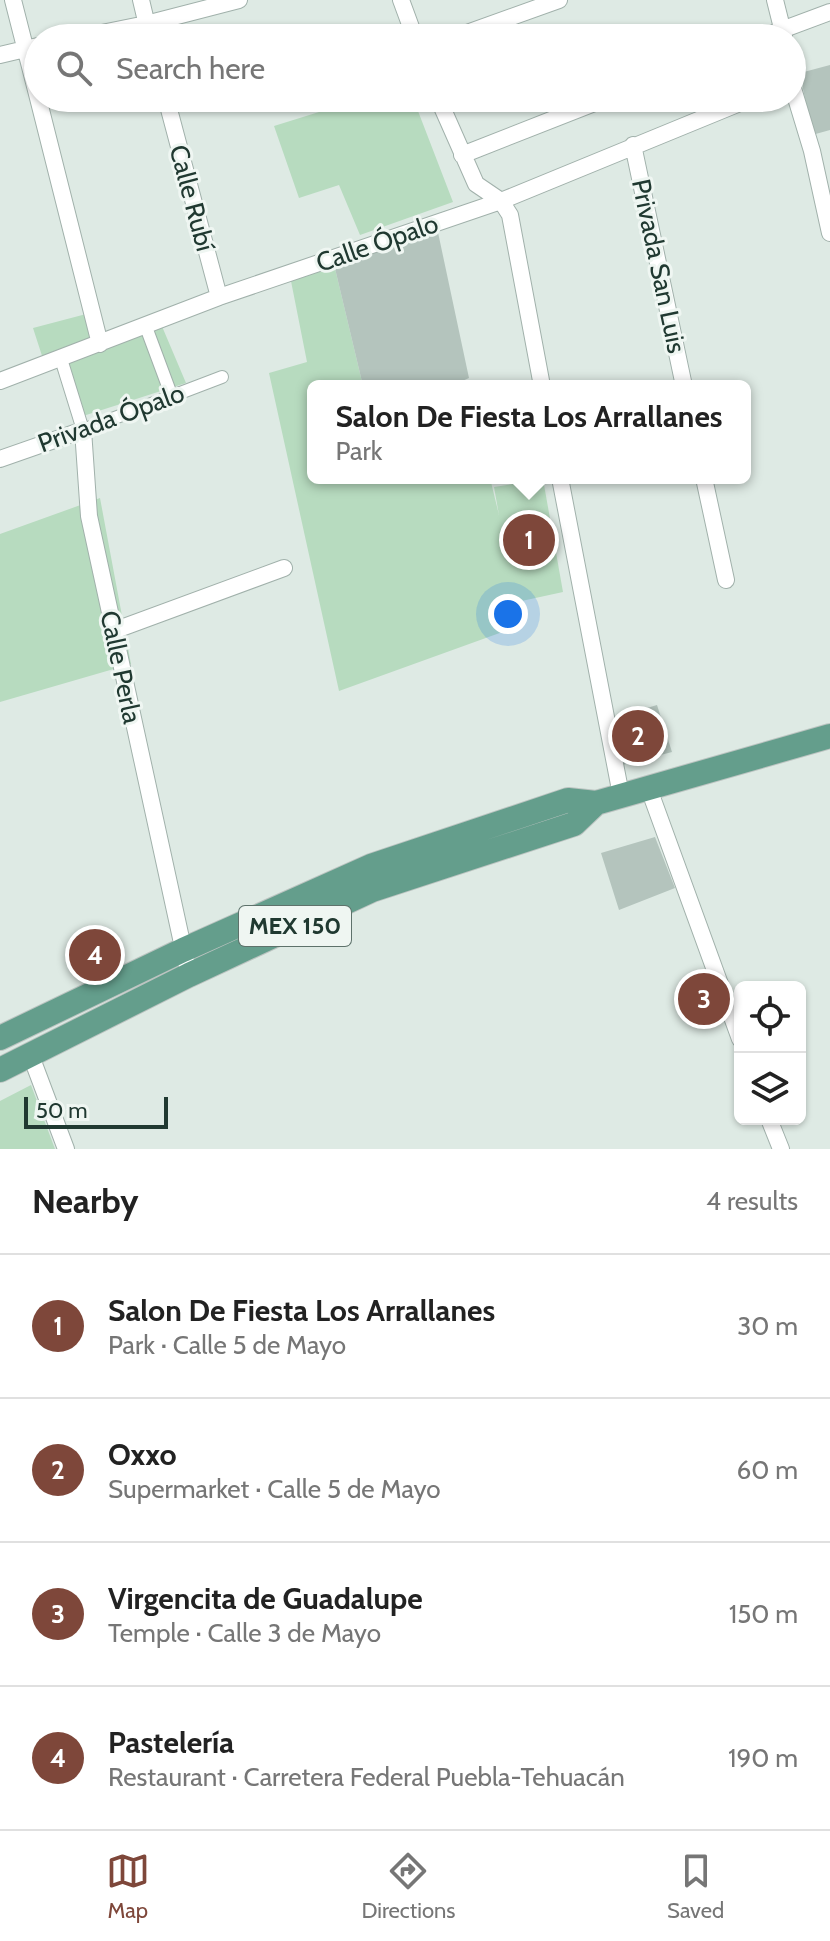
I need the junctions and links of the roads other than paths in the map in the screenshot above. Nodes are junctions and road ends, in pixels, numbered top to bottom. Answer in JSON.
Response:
{"nodes":[{"id":1,"x":13,"y":0,"type":"edge"},
{"id":2,"x":141,"y":0,"type":"edge"},
{"id":3,"x":239,"y":0,"type":"edge"},
{"id":4,"x":401,"y":0,"type":"edge"},
{"id":5,"x":559,"y":0,"type":"edge"},
{"id":6,"x":775,"y":0,"type":"edge"},
{"id":7,"x":830,"y":12,"type":"edge"},
{"id":8,"x":146,"y":24,"type":"edge"},
{"id":9,"x":169,"y":24,"type":"edge"},
{"id":10,"x":410,"y":24,"type":"edge"},
{"id":11,"x":492,"y":24,"type":"edge"},
{"id":12,"x":781,"y":24,"type":"edge"},
{"id":13,"x":804,"y":24,"type":"edge"},
{"id":14,"x":24,"y":27,"type":"edge"},
{"id":15,"x":24,"y":49,"type":"edge"},
{"id":16,"x":0,"y":55,"type":"edge"},
{"id":17,"x":42,"y":112,"type":"edge"},
{"id":18,"x":170,"y":112,"type":"edge"},
{"id":19,"x":444,"y":112,"type":"edge"},
{"id":20,"x":571,"y":112,"type":"edge"},
{"id":21,"x":717,"y":112,"type":"edge"},
{"id":22,"x":800,"y":112,"type":"edge"},
{"id":23,"x":633,"y":145,"type":"junction"},
{"id":24,"x":830,"y":146,"type":"edge"},
{"id":25,"x":812,"y":151,"type":"junction"},
{"id":26,"x":462,"y":155,"type":"junction"},
{"id":27,"x":501,"y":201,"type":"junction"},
{"id":28,"x":830,"y":233,"type":"edge"},
{"id":29,"x":219,"y":297,"type":"junction"},
{"id":30,"x":146,"y":327,"type":"junction"},
{"id":31,"x":100,"y":344,"type":"junction"},
{"id":32,"x":61,"y":359,"type":"junction"},
{"id":33,"x":222,"y":377,"type":"dead end"},
{"id":34,"x":541,"y":380,"type":"edge"},
{"id":35,"x":683,"y":380,"type":"edge"},
{"id":36,"x":0,"y":381,"type":"edge"},
{"id":37,"x":172,"y":397,"type":"junction"},
{"id":38,"x":83,"y":430,"type":"junction"},
{"id":39,"x":0,"y":459,"type":"edge"},
{"id":40,"x":561,"y":484,"type":"edge"},
{"id":41,"x":705,"y":484,"type":"edge"},
{"id":42,"x":284,"y":568,"type":"dead end"},
{"id":43,"x":726,"y":580,"type":"dead end"},
{"id":44,"x":113,"y":631,"type":"junction"},
{"id":45,"x":830,"y":736,"type":"edge"},
{"id":46,"x":649,"y":789,"type":"junction"},
{"id":47,"x":621,"y":795,"type":"junction"},
{"id":48,"x":596,"y":803,"type":"junction"},
{"id":49,"x":183,"y":950,"type":"junction"},
{"id":50,"x":189,"y":975,"type":"junction"},
{"id":51,"x":734,"y":1023,"type":"edge"},
{"id":52,"x":0,"y":1038,"type":"edge"},
{"id":53,"x":31,"y":1056,"type":"junction"},
{"id":54,"x":0,"y":1070,"type":"edge"},
{"id":55,"x":771,"y":1125,"type":"edge"},
{"id":56,"x":66,"y":1149,"type":"edge"},
{"id":57,"x":781,"y":1149,"type":"edge"}],
"edges":[{"from":1,"to":14,"type":"street"},
{"from":2,"to":8,"type":"street"},
{"from":3,"to":9,"type":"street"},
{"from":4,"to":10,"type":"street"},
{"from":5,"to":11,"type":"street"},
{"from":6,"to":12,"type":"street"},
{"from":7,"to":13,"type":"street"},
{"from":15,"to":16,"type":"street"},
{"from":17,"to":31,"type":"street"},
{"from":18,"to":29,"type":"street","name":"Calle Rubí"},
{"from":19,"to":26,"type":"street"},
{"from":20,"to":26,"type":"street"},
{"from":21,"to":23,"type":"street","name":"Calle Ópalo"},
{"from":22,"to":25,"type":"street"},
{"from":23,"to":27,"type":"street","name":"Calle Ópalo"},
{"from":23,"to":35,"type":"street","name":"Privada San Luis"},
{"from":24,"to":25,"type":"street"},
{"from":25,"to":28,"type":"street"},
{"from":26,"to":27,"type":"street"},
{"from":27,"to":29,"type":"street","name":"Calle Ópalo"},
{"from":27,"to":34,"type":"street"},
{"from":29,"to":30,"type":"street","name":"Calle Ópalo"},
{"from":30,"to":31,"type":"street","name":"Calle Ópalo"},
{"from":30,"to":37,"type":"street"},
{"from":31,"to":32,"type":"street","name":"Calle Ópalo"},
{"from":32,"to":36,"type":"street","name":"Calle Ópalo"},
{"from":32,"to":38,"type":"street","name":"Calle Perla"},
{"from":33,"to":37,"type":"street","name":"Privada Ópalo"},
{"from":37,"to":38,"type":"street","name":"Privada Ópalo"},
{"from":38,"to":39,"type":"street","name":"Privada Ópalo"},
{"from":38,"to":44,"type":"street","name":"Calle Perla"},
{"from":40,"to":47,"type":"street"},
{"from":41,"to":43,"type":"street"},
{"from":42,"to":44,"type":"street"},
{"from":44,"to":49,"type":"street","name":"Calle Perla"},
{"from":45,"to":46,"type":"main road","number":"MEX 150"},
{"from":46,"to":47,"type":"main road","number":"MEX 150"},
{"from":46,"to":51,"type":"street"},
{"from":47,"to":48,"type":"main road","number":"MEX 150"},
{"from":48,"to":49,"type":"main road","number":"MEX 150"},
{"from":48,"to":50,"type":"main road","number":"MEX 150"},
{"from":49,"to":50,"type":"street","name":"Calle Perla"},
{"from":49,"to":52,"type":"main road","number":"MEX 150"},
{"from":50,"to":53,"type":"main road","number":"MEX 150"},
{"from":53,"to":54,"type":"main road","number":"MEX 150"},
{"from":53,"to":56,"type":"street"},
{"from":55,"to":57,"type":"street"}]}
